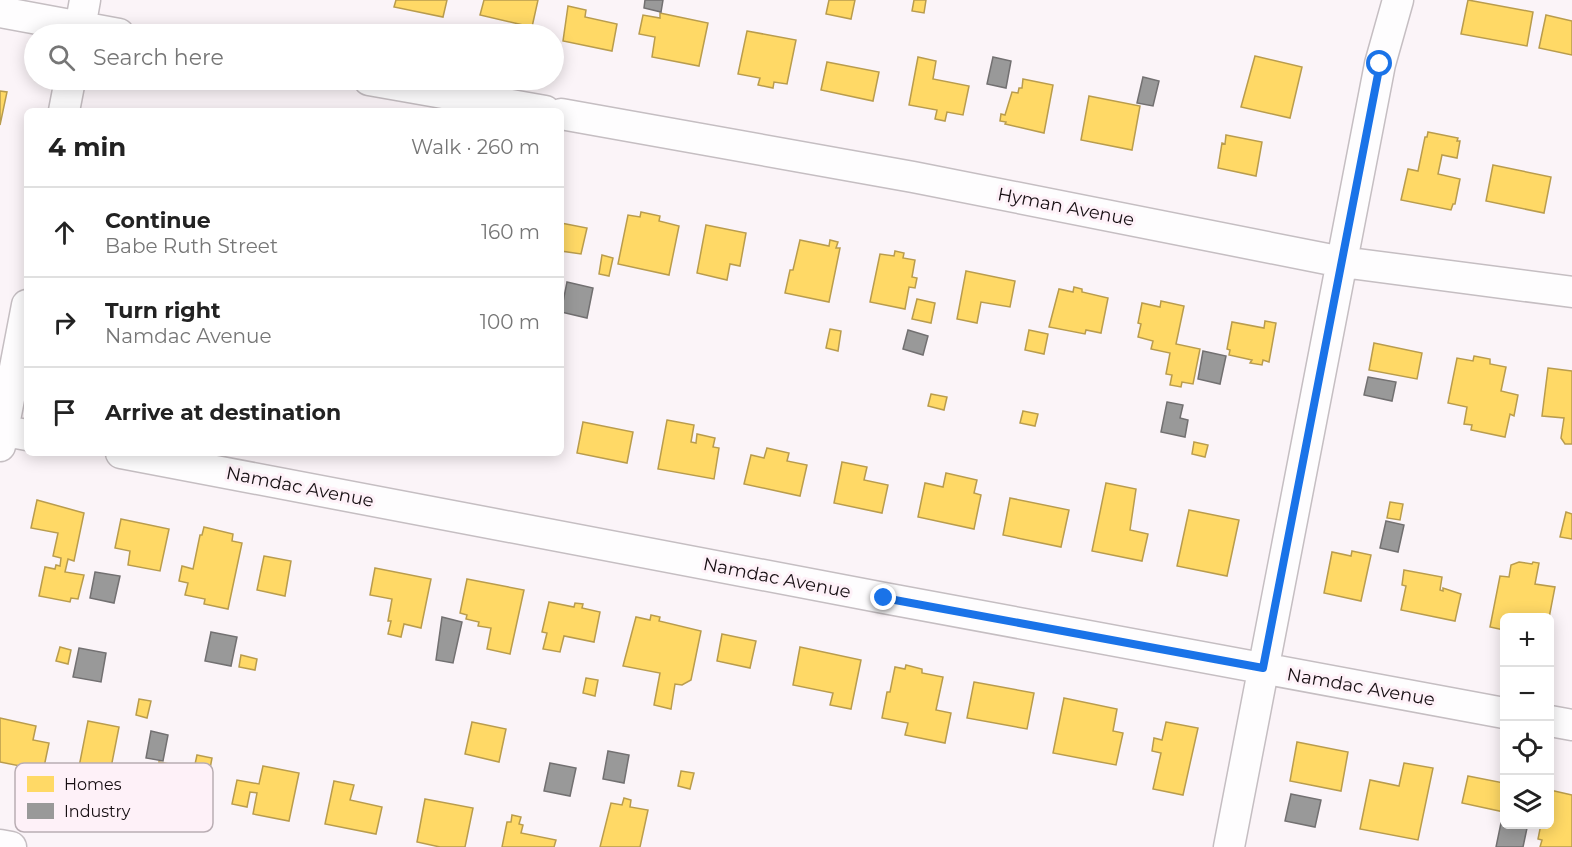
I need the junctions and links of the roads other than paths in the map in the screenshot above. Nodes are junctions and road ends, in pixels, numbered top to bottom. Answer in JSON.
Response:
{"nodes":[{"id":1,"x":1398,"y":0,"type":"edge"},
{"id":2,"x":0,"y":12,"type":"edge"},
{"id":3,"x":81,"y":21,"type":"edge"},
{"id":4,"x":68,"y":90,"type":"edge"},
{"id":5,"x":426,"y":90,"type":"edge"},
{"id":6,"x":65,"y":108,"type":"edge"},
{"id":7,"x":528,"y":108,"type":"edge"},
{"id":8,"x":564,"y":115,"type":"edge"},
{"id":9,"x":1342,"y":262,"type":"junction"},
{"id":10,"x":1572,"y":292,"type":"edge"},
{"id":11,"x":24,"y":325,"type":"edge"},
{"id":12,"x":8,"y":435,"type":"edge"},
{"id":13,"x":137,"y":456,"type":"edge"},
{"id":14,"x":1263,"y":668,"type":"junction"},
{"id":15,"x":1500,"y":712,"type":"edge"},
{"id":16,"x":1554,"y":722,"type":"edge"},
{"id":17,"x":1572,"y":725,"type":"edge"},
{"id":18,"x":0,"y":845,"type":"edge"},
{"id":19,"x":11,"y":847,"type":"edge"},
{"id":20,"x":1229,"y":847,"type":"edge"}],
"edges":[{"from":1,"to":9,"type":"street"},
{"from":2,"to":3,"type":"street"},
{"from":4,"to":6,"type":"street"},
{"from":5,"to":7,"type":"street"},
{"from":8,"to":9,"type":"street","name":"Hyman Avenue"},
{"from":9,"to":10,"type":"street","name":"Hyman Avenue"},
{"from":9,"to":14,"type":"street"},
{"from":11,"to":12,"type":"street"},
{"from":13,"to":14,"type":"street","name":"Namdac Avenue"},
{"from":14,"to":15,"type":"street","name":"Namdac Avenue"},
{"from":14,"to":20,"type":"street"},
{"from":16,"to":17,"type":"street"},
{"from":18,"to":19,"type":"street"}]}
